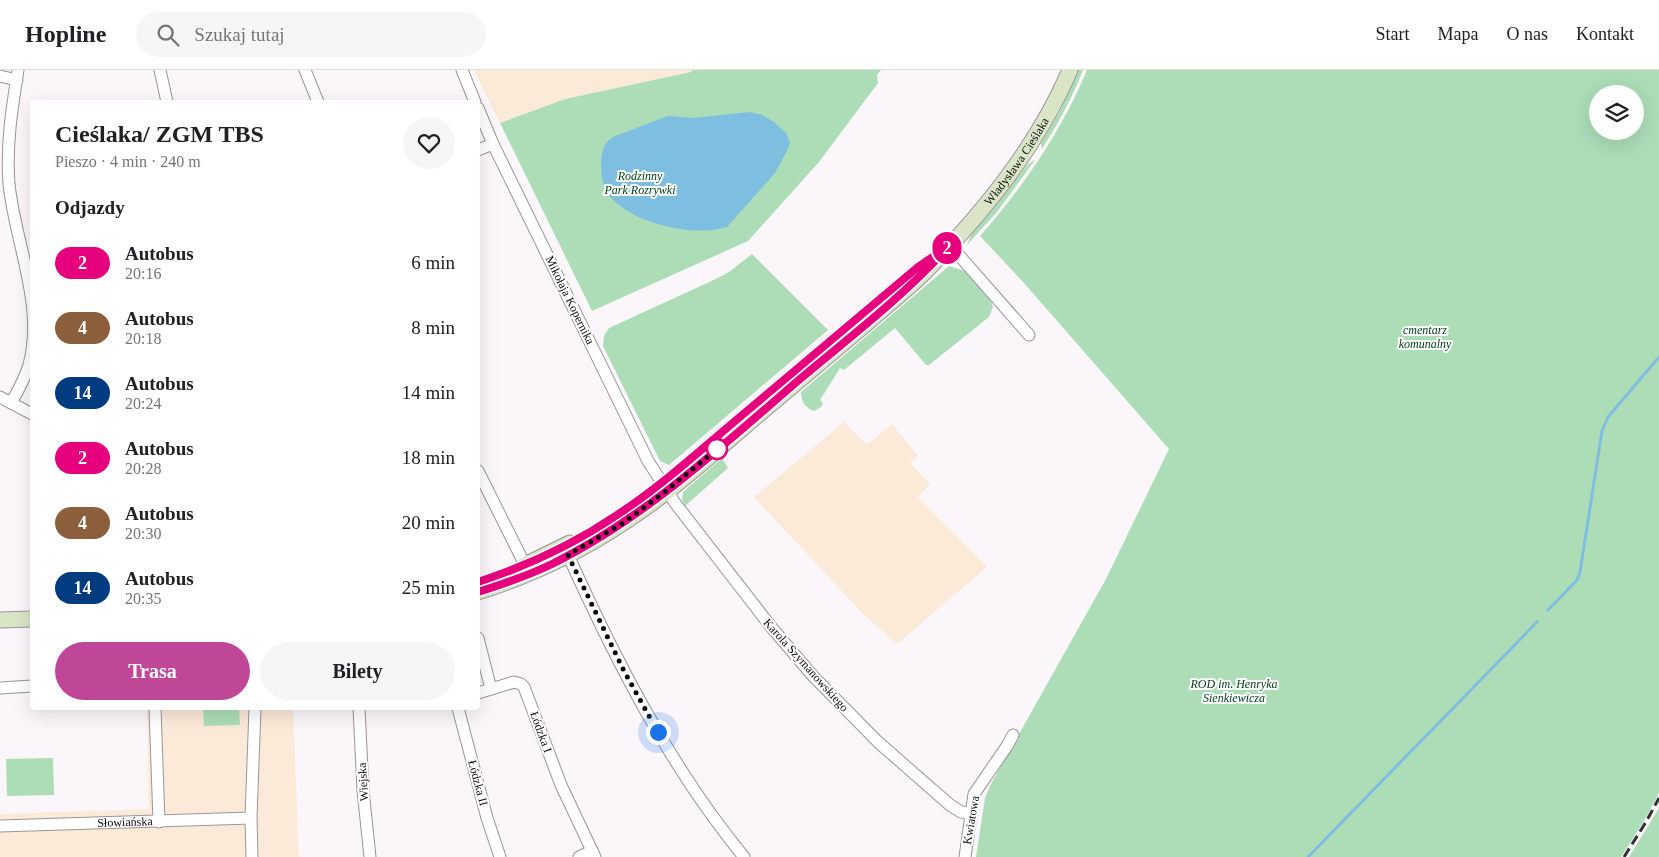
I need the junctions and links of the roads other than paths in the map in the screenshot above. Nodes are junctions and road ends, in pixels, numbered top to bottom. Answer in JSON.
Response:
{"nodes":[{"id":1,"x":160,"y":70,"type":"edge"},
{"id":2,"x":305,"y":70,"type":"edge"},
{"id":3,"x":462,"y":70,"type":"edge"},
{"id":4,"x":1065,"y":73,"type":"edge"},
{"id":5,"x":18,"y":75,"type":"edge"},
{"id":6,"x":0,"y":76,"type":"edge"},
{"id":7,"x":167,"y":100,"type":"edge"},
{"id":8,"x":317,"y":100,"type":"edge"},
{"id":9,"x":474,"y":100,"type":"edge"},
{"id":10,"x":480,"y":113,"type":"edge"},
{"id":11,"x":493,"y":144,"type":"junction"},
{"id":12,"x":480,"y":149,"type":"edge"},
{"id":13,"x":950,"y":245,"type":"junction"},
{"id":14,"x":30,"y":284,"type":"edge"},
{"id":15,"x":1029,"y":335,"type":"dead end"},
{"id":16,"x":30,"y":350,"type":"edge"},
{"id":17,"x":0,"y":397,"type":"edge"},
{"id":18,"x":11,"y":403,"type":"junction"},
{"id":19,"x":30,"y":413,"type":"edge"},
{"id":20,"x":480,"y":476,"type":"edge"},
{"id":21,"x":664,"y":487,"type":"junction"},
{"id":22,"x":568,"y":555,"type":"junction"},
{"id":23,"x":525,"y":565,"type":"junction"},
{"id":24,"x":480,"y":581,"type":"edge"},
{"id":25,"x":480,"y":591,"type":"edge"},
{"id":26,"x":30,"y":619,"type":"edge"},
{"id":27,"x":0,"y":620,"type":"edge"},
{"id":28,"x":480,"y":646,"type":"edge"},
{"id":29,"x":30,"y":686,"type":"edge"},
{"id":30,"x":0,"y":688,"type":"edge"},
{"id":31,"x":491,"y":689,"type":"junction"},
{"id":32,"x":480,"y":692,"type":"edge"},
{"id":33,"x":155,"y":710,"type":"edge"},
{"id":34,"x":254,"y":710,"type":"edge"},
{"id":35,"x":358,"y":710,"type":"edge"},
{"id":36,"x":459,"y":710,"type":"edge"},
{"id":37,"x":1013,"y":734,"type":"dead end"},
{"id":38,"x":971,"y":814,"type":"junction"},
{"id":39,"x":251,"y":818,"type":"junction"},
{"id":40,"x":159,"y":822,"type":"junction"},
{"id":41,"x":0,"y":826,"type":"edge"},
{"id":42,"x":593,"y":854,"type":"edge"},
{"id":43,"x":252,"y":857,"type":"edge"},
{"id":44,"x":370,"y":857,"type":"edge"},
{"id":45,"x":500,"y":857,"type":"edge"},
{"id":46,"x":579,"y":857,"type":"edge"},
{"id":47,"x":744,"y":857,"type":"edge"},
{"id":48,"x":965,"y":857,"type":"edge"}],
"edges":[{"from":1,"to":7,"type":"street"},
{"from":2,"to":8,"type":"street"},
{"from":3,"to":9,"type":"street"},
{"from":4,"to":13,"type":"street","name":"Władysława Cieślaka"},
{"from":5,"to":6,"type":"street"},
{"from":5,"to":14,"type":"street"},
{"from":10,"to":11,"type":"street","name":"Mikołaja Kopernika"},
{"from":11,"to":12,"type":"street"},
{"from":11,"to":21,"type":"street","name":"Mikołaja Kopernika"},
{"from":13,"to":15,"type":"street"},
{"from":13,"to":21,"type":"street","name":"Władysława Cieślaka"},
{"from":16,"to":18,"type":"street"},
{"from":17,"to":18,"type":"street"},
{"from":18,"to":19,"type":"street"},
{"from":20,"to":23,"type":"street"},
{"from":21,"to":22,"type":"street"},
{"from":21,"to":23,"type":"street"},
{"from":21,"to":38,"type":"street","name":"Karola Szymanowskiego"},
{"from":22,"to":25,"type":"street"},
{"from":22,"to":47,"type":"street"},
{"from":23,"to":24,"type":"street"},
{"from":26,"to":27,"type":"street"},
{"from":28,"to":31,"type":"street"},
{"from":29,"to":30,"type":"street"},
{"from":31,"to":32,"type":"street"},
{"from":31,"to":42,"type":"street","name":"Łódzka I"},
{"from":33,"to":40,"type":"street"},
{"from":34,"to":39,"type":"street"},
{"from":35,"to":44,"type":"street","name":"Wiejska"},
{"from":36,"to":45,"type":"street","name":"Łódzka II"},
{"from":37,"to":38,"type":"street","name":"Kwiatowa"},
{"from":38,"to":48,"type":"street","name":"Kwiatowa"},
{"from":39,"to":40,"type":"street","name":"Słowiańska"},
{"from":39,"to":43,"type":"street"},
{"from":40,"to":41,"type":"street","name":"Słowiańska"},
{"from":42,"to":46,"type":"street"}]}
